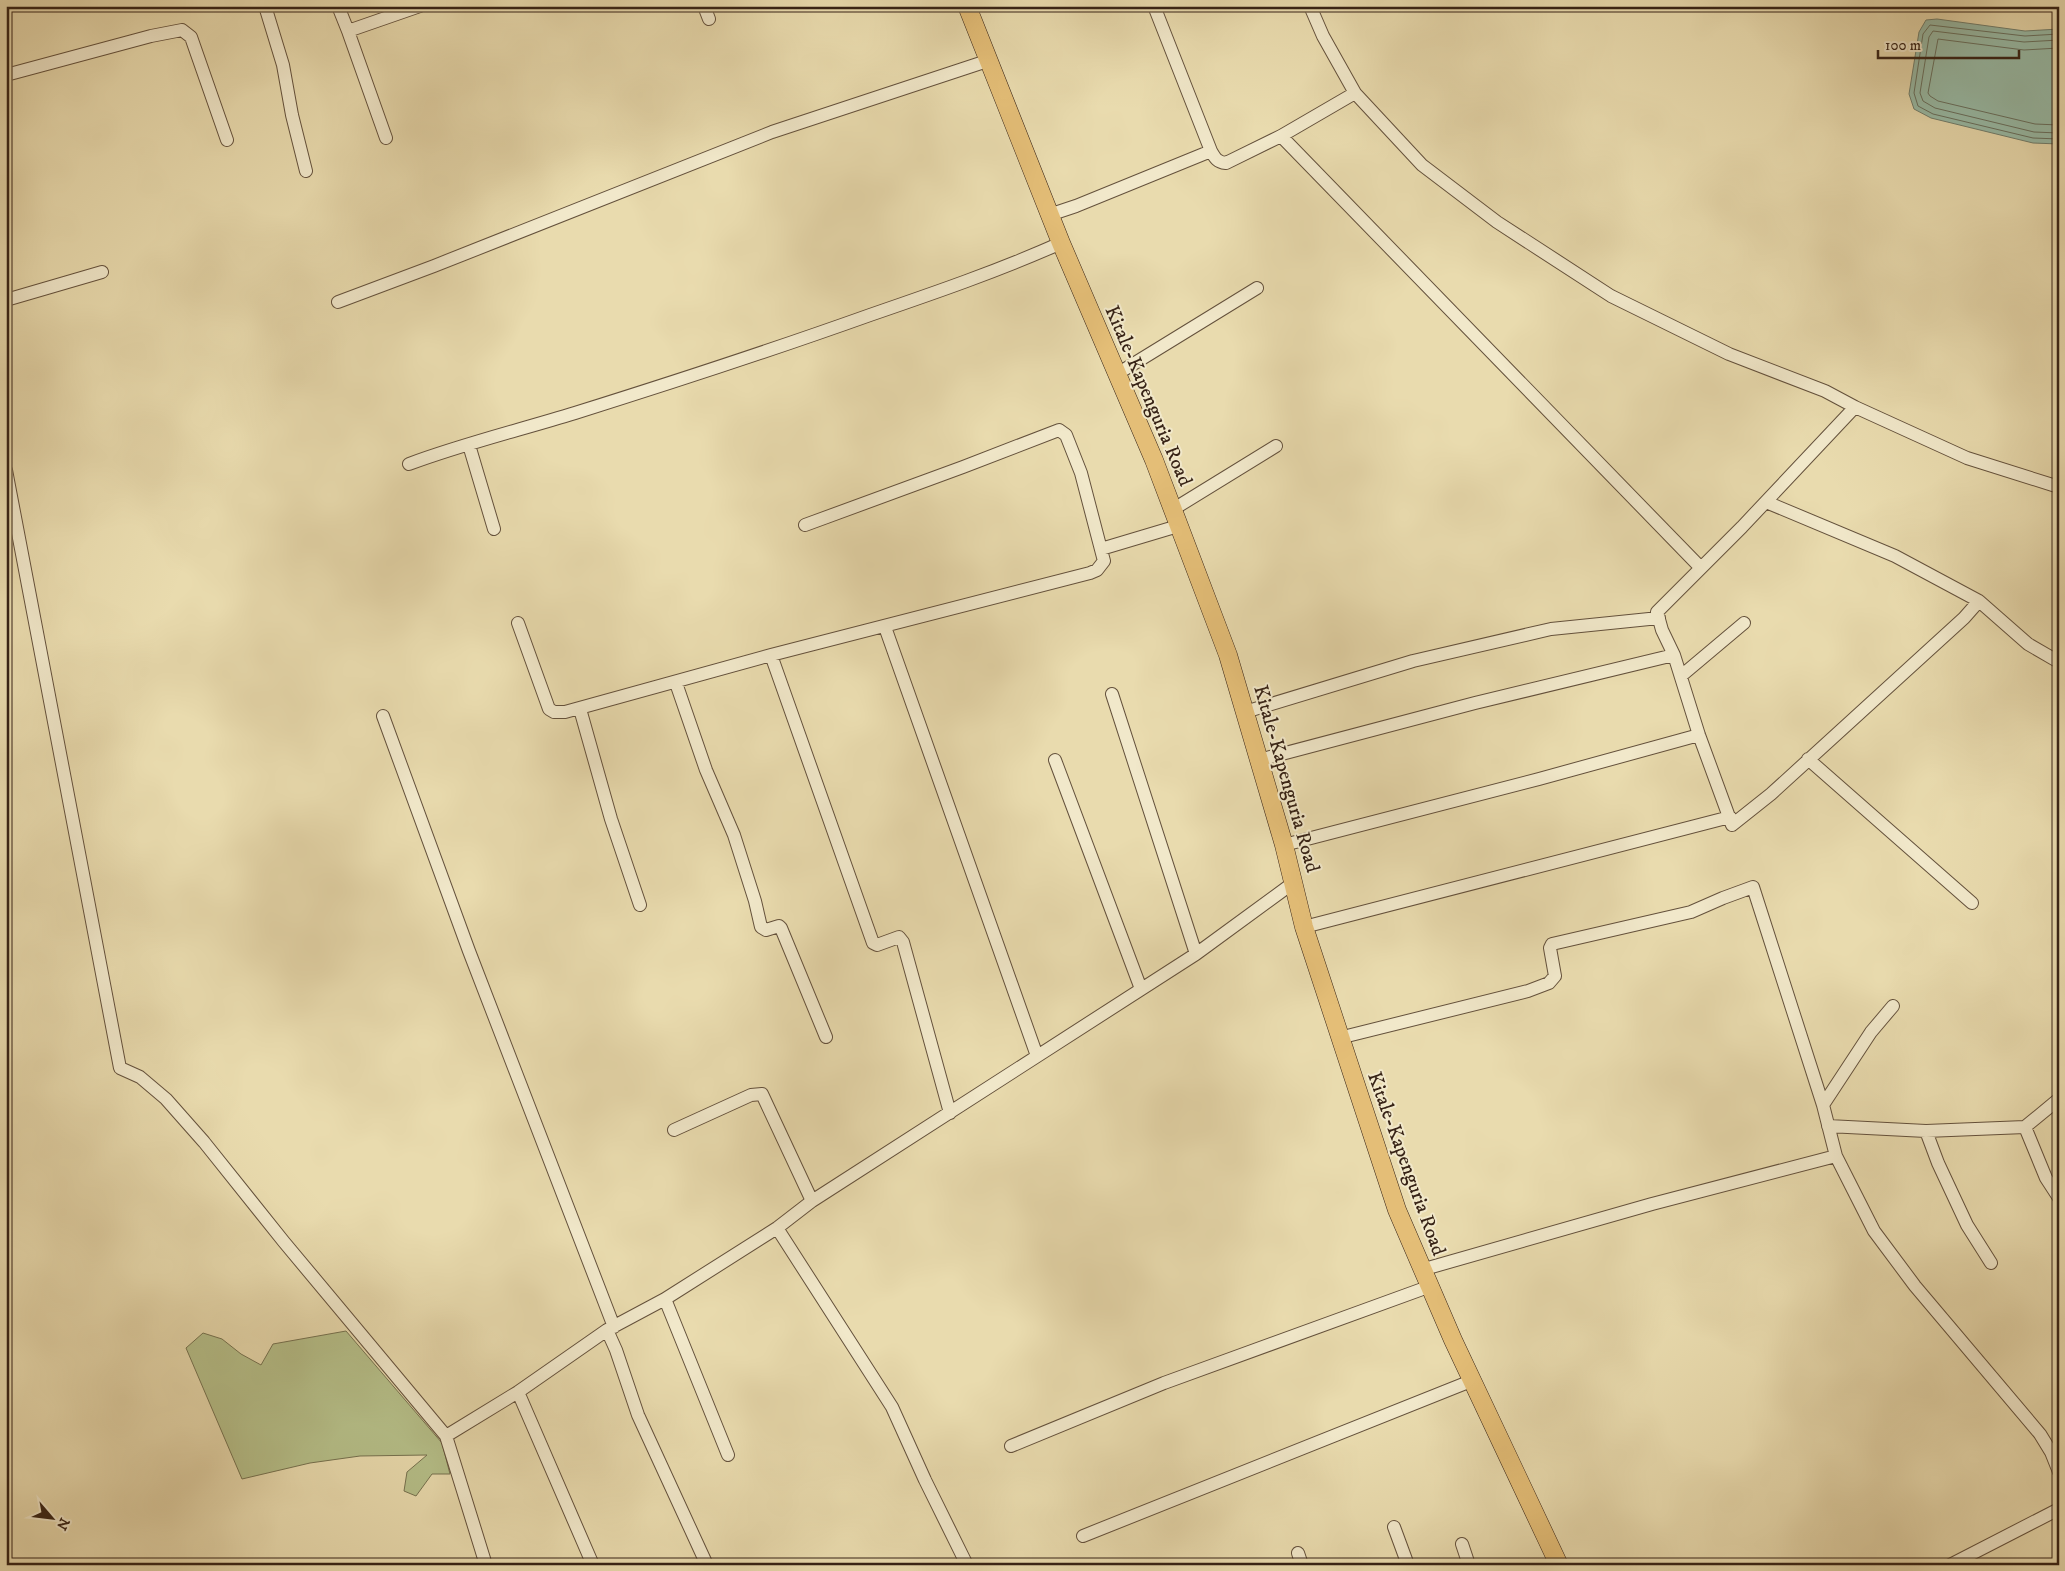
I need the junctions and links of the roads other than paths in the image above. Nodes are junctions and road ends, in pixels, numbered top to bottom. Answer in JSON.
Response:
{"nodes":[{"id":1,"x":265,"y":6,"type":"edge"},
{"id":2,"x":338,"y":6,"type":"edge"},
{"id":3,"x":420,"y":6,"type":"edge"},
{"id":4,"x":704,"y":6,"type":"edge"},
{"id":5,"x":967,"y":6,"type":"edge"},
{"id":6,"x":1154,"y":6,"type":"edge"},
{"id":7,"x":1310,"y":6,"type":"edge"},
{"id":8,"x":709,"y":19,"type":"dead end"},
{"id":9,"x":348,"y":31,"type":"junction"},
{"id":10,"x":987,"y":60,"type":"junction"},
{"id":11,"x":6,"y":75,"type":"edge"},
{"id":12,"x":1355,"y":93,"type":"junction"},
{"id":13,"x":1281,"y":136,"type":"junction"},
{"id":14,"x":386,"y":138,"type":"dead end"},
{"id":15,"x":227,"y":140,"type":"dead end"},
{"id":16,"x":1211,"y":151,"type":"junction"},
{"id":17,"x":306,"y":171,"type":"dead end"},
{"id":18,"x":1049,"y":215,"type":"junction"},
{"id":19,"x":1061,"y":243,"type":"junction"},
{"id":20,"x":102,"y":272,"type":"dead end"},
{"id":21,"x":1257,"y":288,"type":"dead end"},
{"id":22,"x":6,"y":300,"type":"edge"},
{"id":23,"x":338,"y":302,"type":"dead end"},
{"id":24,"x":1117,"y":374,"type":"junction"},
{"id":25,"x":1856,"y":407,"type":"junction"},
{"id":26,"x":469,"y":445,"type":"junction"},
{"id":27,"x":1276,"y":446,"type":"dead end"},
{"id":28,"x":409,"y":464,"type":"dead end"},
{"id":29,"x":6,"y":470,"type":"edge"},
{"id":30,"x":2059,"y":487,"type":"edge"},
{"id":31,"x":1766,"y":502,"type":"junction"},
{"id":32,"x":10,"y":511,"type":"edge"},
{"id":33,"x":1175,"y":518,"type":"junction"},
{"id":34,"x":804,"y":525,"type":"dead end"},
{"id":35,"x":494,"y":529,"type":"dead end"},
{"id":36,"x":1101,"y":549,"type":"junction"},
{"id":37,"x":1701,"y":568,"type":"junction"},
{"id":38,"x":1979,"y":601,"type":"junction"},
{"id":39,"x":1659,"y":618,"type":"junction"},
{"id":40,"x":518,"y":623,"type":"dead end"},
{"id":41,"x":1744,"y":623,"type":"dead end"},
{"id":42,"x":885,"y":627,"type":"junction"},
{"id":43,"x":771,"y":655,"type":"junction"},
{"id":44,"x":1674,"y":655,"type":"junction"},
{"id":45,"x":2059,"y":662,"type":"edge"},
{"id":46,"x":1680,"y":676,"type":"junction"},
{"id":47,"x":676,"y":683,"type":"junction"},
{"id":48,"x":1112,"y":694,"type":"dead end"},
{"id":49,"x":580,"y":709,"type":"junction"},
{"id":50,"x":1244,"y":712,"type":"junction"},
{"id":51,"x":383,"y":716,"type":"dead end"},
{"id":52,"x":1699,"y":735,"type":"junction"},
{"id":53,"x":1808,"y":759,"type":"junction"},
{"id":54,"x":1055,"y":760,"type":"dead end"},
{"id":55,"x":1259,"y":760,"type":"junction"},
{"id":56,"x":1730,"y":817,"type":"junction"},
{"id":57,"x":1284,"y":845,"type":"junction"},
{"id":58,"x":1294,"y":883,"type":"junction"},
{"id":59,"x":1972,"y":903,"type":"dead end"},
{"id":60,"x":640,"y":905,"type":"dead end"},
{"id":61,"x":1304,"y":927,"type":"junction"},
{"id":62,"x":1196,"y":954,"type":"junction"},
{"id":63,"x":1142,"y":989,"type":"junction"},
{"id":64,"x":1893,"y":1006,"type":"dead end"},
{"id":65,"x":826,"y":1037,"type":"dead end"},
{"id":66,"x":1339,"y":1038,"type":"junction"},
{"id":67,"x":1037,"y":1056,"type":"junction"},
{"id":68,"x":2059,"y":1099,"type":"edge"},
{"id":69,"x":1823,"y":1105,"type":"junction"},
{"id":70,"x":950,"y":1113,"type":"junction"},
{"id":71,"x":1828,"y":1126,"type":"junction"},
{"id":72,"x":2025,"y":1127,"type":"junction"},
{"id":73,"x":674,"y":1130,"type":"dead end"},
{"id":74,"x":1926,"y":1131,"type":"junction"},
{"id":75,"x":1836,"y":1156,"type":"junction"},
{"id":76,"x":2059,"y":1198,"type":"edge"},
{"id":77,"x":812,"y":1201,"type":"junction"},
{"id":78,"x":776,"y":1228,"type":"junction"},
{"id":79,"x":1992,"y":1263,"type":"dead end"},
{"id":80,"x":1421,"y":1270,"type":"junction"},
{"id":81,"x":1428,"y":1287,"type":"junction"},
{"id":82,"x":665,"y":1299,"type":"junction"},
{"id":83,"x":610,"y":1329,"type":"junction"},
{"id":84,"x":1471,"y":1381,"type":"junction"},
{"id":85,"x":518,"y":1392,"type":"junction"},
{"id":86,"x":446,"y":1436,"type":"junction"},
{"id":87,"x":1011,"y":1446,"type":"dead end"},
{"id":88,"x":728,"y":1455,"type":"dead end"},
{"id":89,"x":2059,"y":1472,"type":"edge"},
{"id":90,"x":2059,"y":1508,"type":"edge"},
{"id":91,"x":1394,"y":1527,"type":"dead end"},
{"id":92,"x":1083,"y":1536,"type":"dead end"},
{"id":93,"x":1462,"y":1544,"type":"dead end"},
{"id":94,"x":1953,"y":1564,"type":"edge"},
{"id":95,"x":486,"y":1565,"type":"edge"},
{"id":96,"x":593,"y":1565,"type":"edge"},
{"id":97,"x":707,"y":1565,"type":"edge"},
{"id":98,"x":967,"y":1565,"type":"edge"},
{"id":99,"x":1408,"y":1565,"type":"edge"},
{"id":100,"x":1469,"y":1565,"type":"edge"},
{"id":101,"x":1559,"y":1565,"type":"edge"}],
"edges":[{"from":1,"to":17,"type":"street"},
{"from":2,"to":9,"type":"street"},
{"from":3,"to":9,"type":"street"},
{"from":4,"to":8,"type":"street"},
{"from":5,"to":10,"type":"highway","name":"Kitale-Kapenguria Road"},
{"from":6,"to":16,"type":"street"},
{"from":7,"to":12,"type":"street"},
{"from":9,"to":14,"type":"street"},
{"from":10,"to":18,"type":"highway","name":"Kitale-Kapenguria Road"},
{"from":10,"to":23,"type":"street"},
{"from":11,"to":15,"type":"street"},
{"from":12,"to":13,"type":"street"},
{"from":12,"to":25,"type":"street"},
{"from":13,"to":16,"type":"street"},
{"from":13,"to":37,"type":"street"},
{"from":16,"to":18,"type":"street"},
{"from":18,"to":19,"type":"highway","name":"Kitale-Kapenguria Road"},
{"from":19,"to":24,"type":"highway","name":"Kitale-Kapenguria Road"},
{"from":19,"to":26,"type":"street"},
{"from":20,"to":22,"type":"street"},
{"from":21,"to":24,"type":"street"},
{"from":24,"to":33,"type":"highway","name":"Kitale-Kapenguria Road"},
{"from":25,"to":30,"type":"street"},
{"from":25,"to":31,"type":"street"},
{"from":26,"to":28,"type":"street"},
{"from":26,"to":35,"type":"street"},
{"from":27,"to":33,"type":"street"},
{"from":29,"to":32,"type":"street"},
{"from":31,"to":37,"type":"street"},
{"from":31,"to":38,"type":"street"},
{"from":32,"to":86,"type":"street"},
{"from":33,"to":36,"type":"street"},
{"from":33,"to":50,"type":"highway","name":"Kitale-Kapenguria Road"},
{"from":34,"to":36,"type":"street"},
{"from":36,"to":42,"type":"street"},
{"from":37,"to":39,"type":"street"},
{"from":38,"to":45,"type":"street"},
{"from":38,"to":53,"type":"street"},
{"from":39,"to":44,"type":"street"},
{"from":39,"to":50,"type":"street"},
{"from":40,"to":49,"type":"street"},
{"from":41,"to":46,"type":"street"},
{"from":42,"to":43,"type":"street"},
{"from":42,"to":67,"type":"street"},
{"from":43,"to":47,"type":"street"},
{"from":43,"to":70,"type":"street"},
{"from":44,"to":46,"type":"street"},
{"from":44,"to":55,"type":"street"},
{"from":46,"to":52,"type":"street"},
{"from":47,"to":49,"type":"street"},
{"from":47,"to":65,"type":"street"},
{"from":48,"to":62,"type":"street"},
{"from":49,"to":60,"type":"street"},
{"from":50,"to":55,"type":"highway","name":"Kitale-Kapenguria Road"},
{"from":51,"to":83,"type":"street"},
{"from":52,"to":56,"type":"street"},
{"from":52,"to":57,"type":"street"},
{"from":53,"to":56,"type":"street"},
{"from":53,"to":59,"type":"street"},
{"from":54,"to":63,"type":"street"},
{"from":55,"to":57,"type":"highway","name":"Kitale-Kapenguria Road"},
{"from":56,"to":61,"type":"street"},
{"from":57,"to":58,"type":"highway","name":"Kitale-Kapenguria Road"},
{"from":58,"to":61,"type":"highway","name":"Kitale-Kapenguria Road"},
{"from":58,"to":62,"type":"street"},
{"from":61,"to":66,"type":"highway","name":"Kitale-Kapenguria Road"},
{"from":62,"to":63,"type":"street"},
{"from":63,"to":67,"type":"street"},
{"from":64,"to":69,"type":"street"},
{"from":66,"to":69,"type":"street"},
{"from":66,"to":80,"type":"highway","name":"Kitale-Kapenguria Road"},
{"from":67,"to":70,"type":"street"},
{"from":68,"to":72,"type":"street"},
{"from":69,"to":71,"type":"street"},
{"from":70,"to":77,"type":"street"},
{"from":71,"to":74,"type":"street"},
{"from":71,"to":75,"type":"street"},
{"from":72,"to":74,"type":"street"},
{"from":72,"to":76,"type":"street"},
{"from":73,"to":77,"type":"street"},
{"from":74,"to":79,"type":"street"},
{"from":75,"to":80,"type":"street"},
{"from":75,"to":89,"type":"street"},
{"from":77,"to":78,"type":"street"},
{"from":78,"to":82,"type":"street"},
{"from":78,"to":98,"type":"street"},
{"from":80,"to":81,"type":"highway","name":"Kitale-Kapenguria Road"},
{"from":81,"to":84,"type":"highway","name":"Kitale-Kapenguria Road"},
{"from":81,"to":87,"type":"street"},
{"from":82,"to":83,"type":"street"},
{"from":82,"to":88,"type":"street"},
{"from":83,"to":85,"type":"street"},
{"from":83,"to":97,"type":"street"},
{"from":84,"to":92,"type":"street"},
{"from":84,"to":101,"type":"highway","name":"Kitale-Kapenguria Road"},
{"from":85,"to":86,"type":"street"},
{"from":85,"to":96,"type":"street"},
{"from":86,"to":95,"type":"street"},
{"from":90,"to":94,"type":"street"},
{"from":91,"to":99,"type":"street"},
{"from":93,"to":100,"type":"street"}]}
